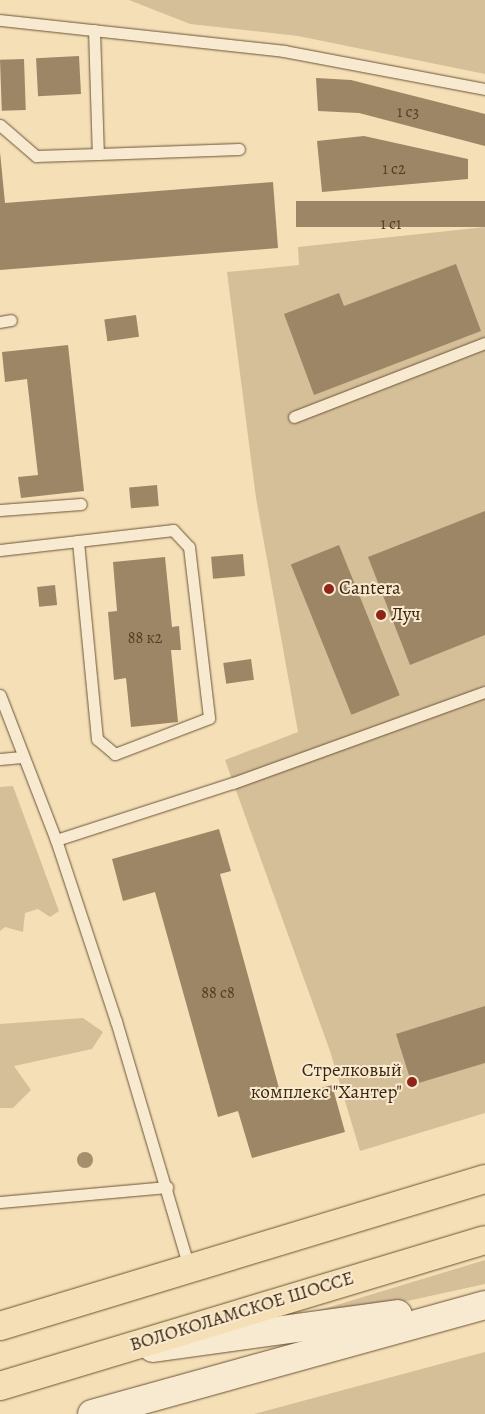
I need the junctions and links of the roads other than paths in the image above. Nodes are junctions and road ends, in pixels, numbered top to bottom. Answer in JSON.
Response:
{"nodes":[{"id":1,"x":0,"y":20,"type":"edge"},
{"id":2,"x":94,"y":30,"type":"junction"},
{"id":3,"x":485,"y":89,"type":"edge"},
{"id":4,"x":0,"y":125,"type":"edge"},
{"id":5,"x":239,"y":149,"type":"dead end"},
{"id":6,"x":98,"y":154,"type":"junction"},
{"id":7,"x":485,"y":344,"type":"edge"},
{"id":8,"x":294,"y":416,"type":"dead end"},
{"id":9,"x":81,"y":504,"type":"dead end"},
{"id":10,"x":0,"y":510,"type":"edge"},
{"id":11,"x":78,"y":541,"type":"junction"},
{"id":12,"x":0,"y":550,"type":"edge"},
{"id":13,"x":485,"y":692,"type":"edge"},
{"id":14,"x":0,"y":695,"type":"edge"},
{"id":15,"x":22,"y":756,"type":"junction"},
{"id":16,"x":0,"y":759,"type":"edge"},
{"id":17,"x":56,"y":840,"type":"junction"},
{"id":18,"x":485,"y":1180,"type":"edge"},
{"id":19,"x":166,"y":1186,"type":"junction"},
{"id":20,"x":0,"y":1202,"type":"edge"},
{"id":21,"x":485,"y":1240,"type":"edge"},
{"id":22,"x":189,"y":1267,"type":"junction"},
{"id":23,"x":485,"y":1298,"type":"edge"},
{"id":24,"x":485,"y":1305,"type":"edge"},
{"id":25,"x":0,"y":1326,"type":"edge"},
{"id":26,"x":102,"y":1354,"type":"junction"},
{"id":27,"x":0,"y":1386,"type":"edge"},
{"id":28,"x":92,"y":1414,"type":"edge"}],
"edges":[{"from":1,"to":2,"type":"lane"},
{"from":2,"to":3,"type":"lane"},
{"from":2,"to":6,"type":"lane"},
{"from":4,"to":6,"type":"lane"},
{"from":5,"to":6,"type":"lane"},
{"from":7,"to":8,"type":"lane"},
{"from":9,"to":10,"type":"lane"},
{"from":11,"to":11,"type":"lane"},
{"from":11,"to":12,"type":"lane"},
{"from":13,"to":17,"type":"lane"},
{"from":14,"to":15,"type":"lane"},
{"from":15,"to":16,"type":"lane"},
{"from":15,"to":17,"type":"lane"},
{"from":17,"to":19,"type":"lane"},
{"from":18,"to":22,"type":"main road"},
{"from":19,"to":20,"type":"lane"},
{"from":19,"to":22,"type":"lane"},
{"from":21,"to":26,"type":"main road","name":"ВОЛОКОЛАМСКОЕ ШОССЕ"},
{"from":22,"to":25,"type":"main road"},
{"from":23,"to":26,"type":"street"},
{"from":24,"to":28,"type":"street"},
{"from":26,"to":27,"type":"main road","name":"ВОЛОКОЛАМСКОЕ ШОССЕ"}]}
